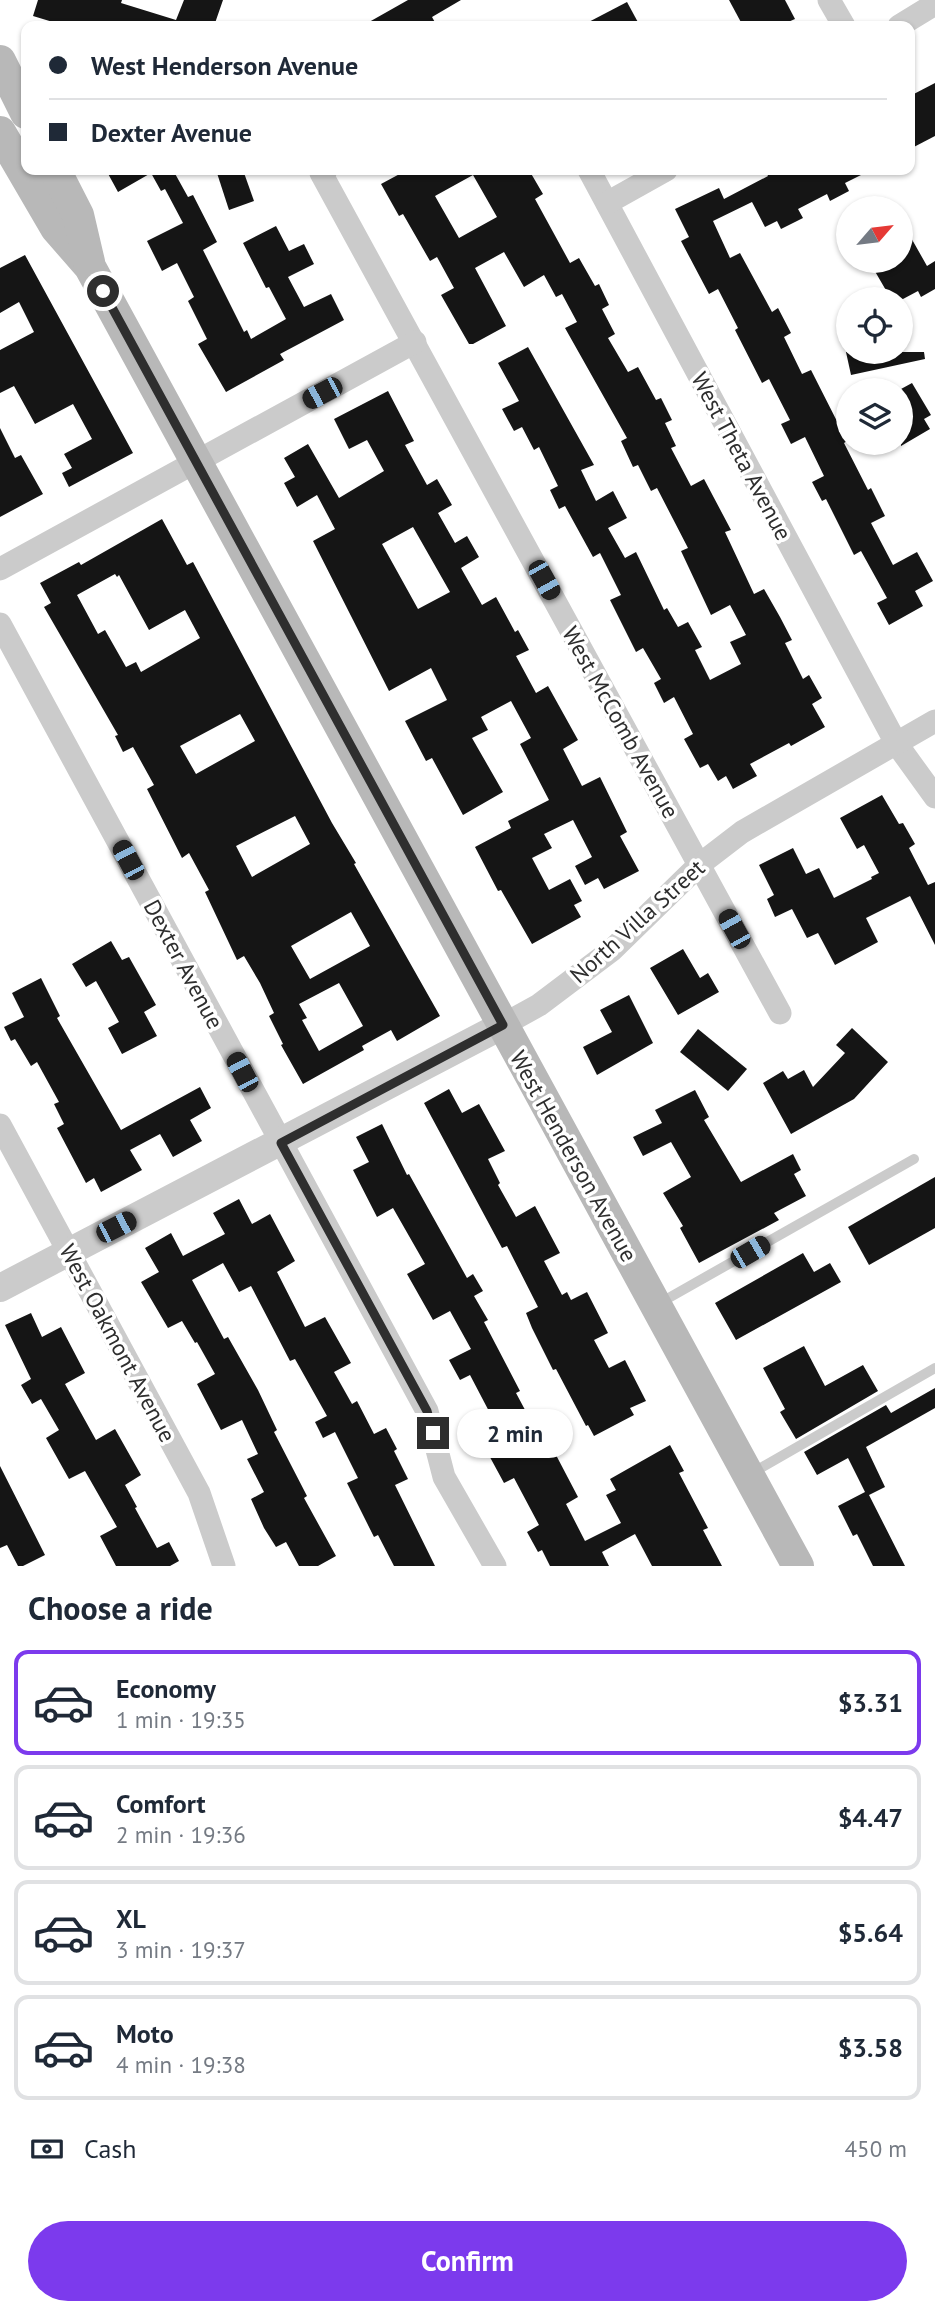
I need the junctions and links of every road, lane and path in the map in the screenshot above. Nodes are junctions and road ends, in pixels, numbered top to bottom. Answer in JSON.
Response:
{"nodes":[{"id":1,"x":830,"y":0,"type":"edge"},
{"id":2,"x":935,"y":4,"type":"edge"},
{"id":3,"x":841,"y":21,"type":"edge"},
{"id":4,"x":907,"y":21,"type":"edge"},
{"id":5,"x":0,"y":61,"type":"edge"},
{"id":6,"x":21,"y":103,"type":"edge"},
{"id":7,"x":0,"y":132,"type":"edge"},
{"id":8,"x":21,"y":168,"type":"edge"},
{"id":9,"x":25,"y":175,"type":"edge"},
{"id":10,"x":58,"y":175,"type":"edge"},
{"id":11,"x":325,"y":175,"type":"edge"},
{"id":12,"x":592,"y":175,"type":"edge"},
{"id":13,"x":657,"y":175,"type":"edge"},
{"id":14,"x":607,"y":203,"type":"junction"},
{"id":15,"x":90,"y":267,"type":"junction"},
{"id":16,"x":415,"y":342,"type":"junction"},
{"id":17,"x":196,"y":462,"type":"junction"},
{"id":18,"x":0,"y":569,"type":"edge"},
{"id":19,"x":0,"y":624,"type":"edge"},
{"id":20,"x":935,"y":721,"type":"edge"},
{"id":21,"x":896,"y":743,"type":"junction"},
{"id":22,"x":935,"y":797,"type":"edge"},
{"id":23,"x":699,"y":865,"type":"junction"},
{"id":24,"x":780,"y":1013,"type":"dead end"},
{"id":25,"x":503,"y":1025,"type":"junction"},
{"id":26,"x":0,"y":1125,"type":"edge"},
{"id":27,"x":281,"y":1143,"type":"junction"},
{"id":28,"x":914,"y":1159,"type":"dead end"},
{"id":29,"x":69,"y":1252,"type":"junction"},
{"id":30,"x":0,"y":1288,"type":"edge"},
{"id":31,"x":656,"y":1305,"type":"junction"},
{"id":32,"x":935,"y":1368,"type":"edge"},
{"id":33,"x":748,"y":1475,"type":"junction"},
{"id":34,"x":224,"y":1566,"type":"edge"},
{"id":35,"x":495,"y":1566,"type":"edge"},
{"id":36,"x":798,"y":1566,"type":"edge"}],
"edges":[{"from":1,"to":3,"type":"street"},
{"from":2,"to":4,"type":"street"},
{"from":5,"to":6,"type":"main road"},
{"from":7,"to":8,"type":"main road","name":"West Henderson Avenue"},
{"from":9,"to":15,"type":"main road","name":"West Henderson Avenue"},
{"from":10,"to":15,"type":"main road","name":"West Henderson Avenue"},
{"from":11,"to":16,"type":"street","name":"West McComb Avenue"},
{"from":12,"to":14,"type":"street","name":"West Theta Avenue"},
{"from":13,"to":14,"type":"street"},
{"from":14,"to":21,"type":"street","name":"West Theta Avenue"},
{"from":15,"to":17,"type":"main road","name":"West Henderson Avenue"},
{"from":16,"to":17,"type":"street"},
{"from":16,"to":23,"type":"street","name":"West McComb Avenue"},
{"from":17,"to":18,"type":"street"},
{"from":17,"to":25,"type":"main road","name":"West Henderson Avenue"},
{"from":19,"to":27,"type":"street","name":"Dexter Avenue"},
{"from":20,"to":21,"type":"street","name":"North Villa Street"},
{"from":21,"to":22,"type":"street","name":"West Theta Avenue"},
{"from":21,"to":23,"type":"street","name":"North Villa Street"},
{"from":23,"to":24,"type":"street","name":"West McComb Avenue"},
{"from":23,"to":25,"type":"street","name":"North Villa Street"},
{"from":25,"to":27,"type":"street","name":"North Villa Street"},
{"from":25,"to":31,"type":"main road","name":"West Henderson Avenue"},
{"from":26,"to":29,"type":"street","name":"West Oakmont Avenue"},
{"from":27,"to":29,"type":"street","name":"North Villa Street"},
{"from":27,"to":35,"type":"street","name":"Dexter Avenue"},
{"from":28,"to":31,"type":"lane"},
{"from":29,"to":30,"type":"street","name":"North Villa Street"},
{"from":29,"to":34,"type":"street","name":"West Oakmont Avenue"},
{"from":31,"to":33,"type":"main road","name":"West Henderson Avenue"},
{"from":32,"to":33,"type":"lane"},
{"from":33,"to":36,"type":"main road","name":"West Henderson Avenue"}]}
